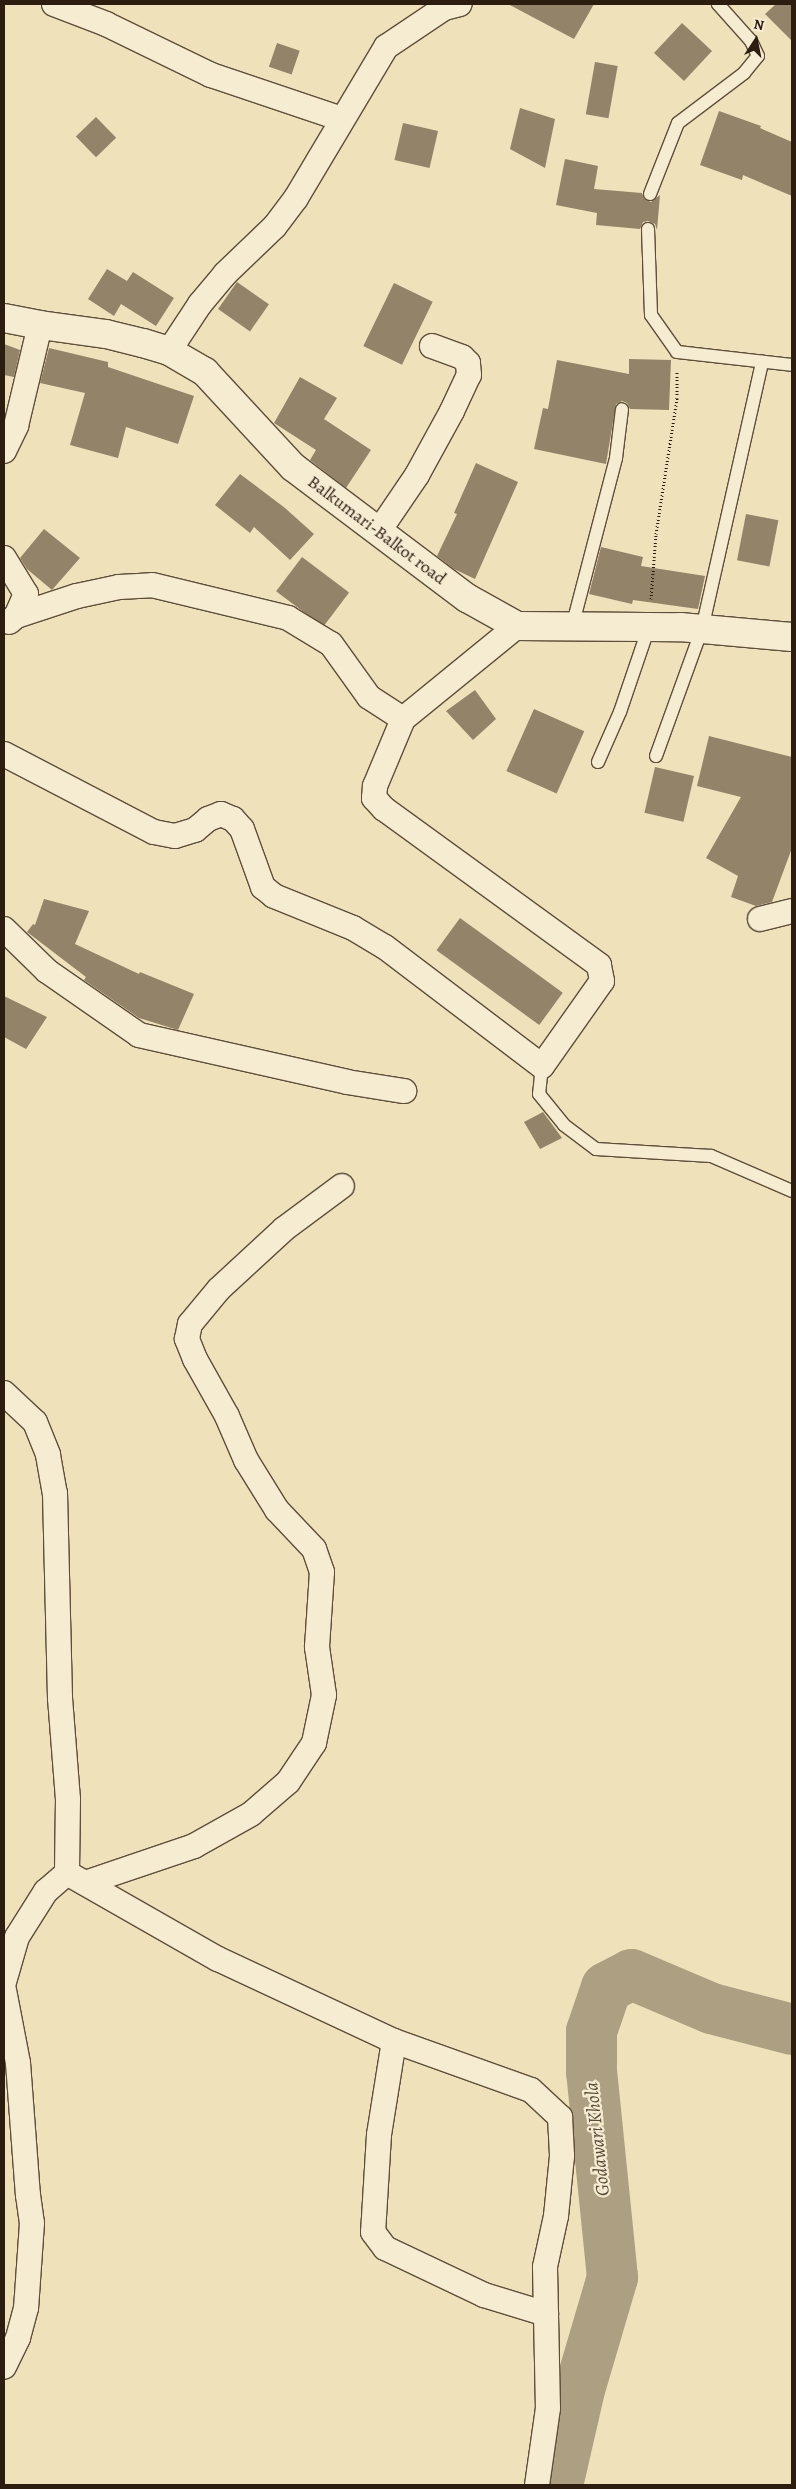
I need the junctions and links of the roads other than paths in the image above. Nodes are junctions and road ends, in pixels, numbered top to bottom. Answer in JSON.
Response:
{"nodes":[{"id":1,"x":54,"y":4,"type":"edge"},
{"id":2,"x":460,"y":4,"type":"edge"},
{"id":3,"x":718,"y":4,"type":"edge"},
{"id":4,"x":342,"y":119,"type":"junction"},
{"id":5,"x":650,"y":194,"type":"dead end"},
{"id":6,"x":648,"y":229,"type":"dead end"},
{"id":7,"x":4,"y":318,"type":"edge"},
{"id":8,"x":40,"y":325,"type":"junction"},
{"id":9,"x":432,"y":346,"type":"dead end"},
{"id":10,"x":169,"y":351,"type":"junction"},
{"id":11,"x":762,"y":362,"type":"junction"},
{"id":12,"x":792,"y":365,"type":"edge"},
{"id":13,"x":622,"y":409,"type":"dead end"},
{"id":14,"x":4,"y":452,"type":"edge"},
{"id":15,"x":378,"y":531,"type":"junction"},
{"id":16,"x":4,"y":558,"type":"edge"},
{"id":17,"x":10,"y":621,"type":"edge"},
{"id":18,"x":517,"y":626,"type":"junction"},
{"id":19,"x":572,"y":627,"type":"junction"},
{"id":20,"x":648,"y":627,"type":"junction"},
{"id":21,"x":702,"y":629,"type":"junction"},
{"id":22,"x":792,"y":637,"type":"edge"},
{"id":23,"x":403,"y":719,"type":"junction"},
{"id":24,"x":4,"y":754,"type":"edge"},
{"id":25,"x":656,"y":756,"type":"dead end"},
{"id":26,"x":598,"y":762,"type":"dead end"},
{"id":27,"x":792,"y":911,"type":"edge"},
{"id":28,"x":760,"y":919,"type":"dead end"},
{"id":29,"x":4,"y":929,"type":"edge"},
{"id":30,"x":542,"y":1066,"type":"junction"},
{"id":31,"x":404,"y":1092,"type":"dead end"},
{"id":32,"x":342,"y":1186,"type":"dead end"},
{"id":33,"x":792,"y":1191,"type":"edge"},
{"id":34,"x":4,"y":1393,"type":"edge"},
{"id":35,"x":76,"y":1878,"type":"junction"},
{"id":36,"x":4,"y":1982,"type":"edge"},
{"id":37,"x":4,"y":1990,"type":"edge"},
{"id":38,"x":394,"y":2041,"type":"junction"},
{"id":39,"x":546,"y":2314,"type":"junction"},
{"id":40,"x":4,"y":2367,"type":"edge"},
{"id":41,"x":537,"y":2485,"type":"edge"}],
"edges":[{"from":1,"to":4,"type":"street"},
{"from":2,"to":4,"type":"street"},
{"from":3,"to":5,"type":"lane"},
{"from":4,"to":10,"type":"street"},
{"from":6,"to":11,"type":"lane"},
{"from":7,"to":8,"type":"street","name":"Balkumari-Balkot road"},
{"from":8,"to":10,"type":"street","name":"Balkumari-Balkot road"},
{"from":8,"to":14,"type":"street"},
{"from":9,"to":15,"type":"street"},
{"from":10,"to":15,"type":"street","name":"Balkumari-Balkot road"},
{"from":11,"to":12,"type":"lane"},
{"from":11,"to":21,"type":"lane"},
{"from":13,"to":19,"type":"lane"},
{"from":15,"to":18,"type":"street","name":"Balkumari-Balkot road"},
{"from":16,"to":17,"type":"street"},
{"from":17,"to":23,"type":"street"},
{"from":18,"to":19,"type":"street","name":"Balkumari-Balkot road"},
{"from":18,"to":23,"type":"street"},
{"from":19,"to":20,"type":"street","name":"Balkumari-Balkot road"},
{"from":20,"to":21,"type":"street","name":"Balkumari-Balkot road"},
{"from":20,"to":26,"type":"lane"},
{"from":21,"to":22,"type":"street","name":"Balkumari-Balkot road"},
{"from":21,"to":25,"type":"lane"},
{"from":23,"to":30,"type":"street"},
{"from":24,"to":30,"type":"street"},
{"from":27,"to":28,"type":"street"},
{"from":29,"to":31,"type":"street"},
{"from":30,"to":33,"type":"lane"},
{"from":32,"to":35,"type":"street"},
{"from":34,"to":35,"type":"street"},
{"from":35,"to":36,"type":"street"},
{"from":35,"to":38,"type":"street"},
{"from":37,"to":40,"type":"street"},
{"from":38,"to":39,"type":"street"},
{"from":38,"to":39,"type":"street"},
{"from":39,"to":41,"type":"street"}]}
